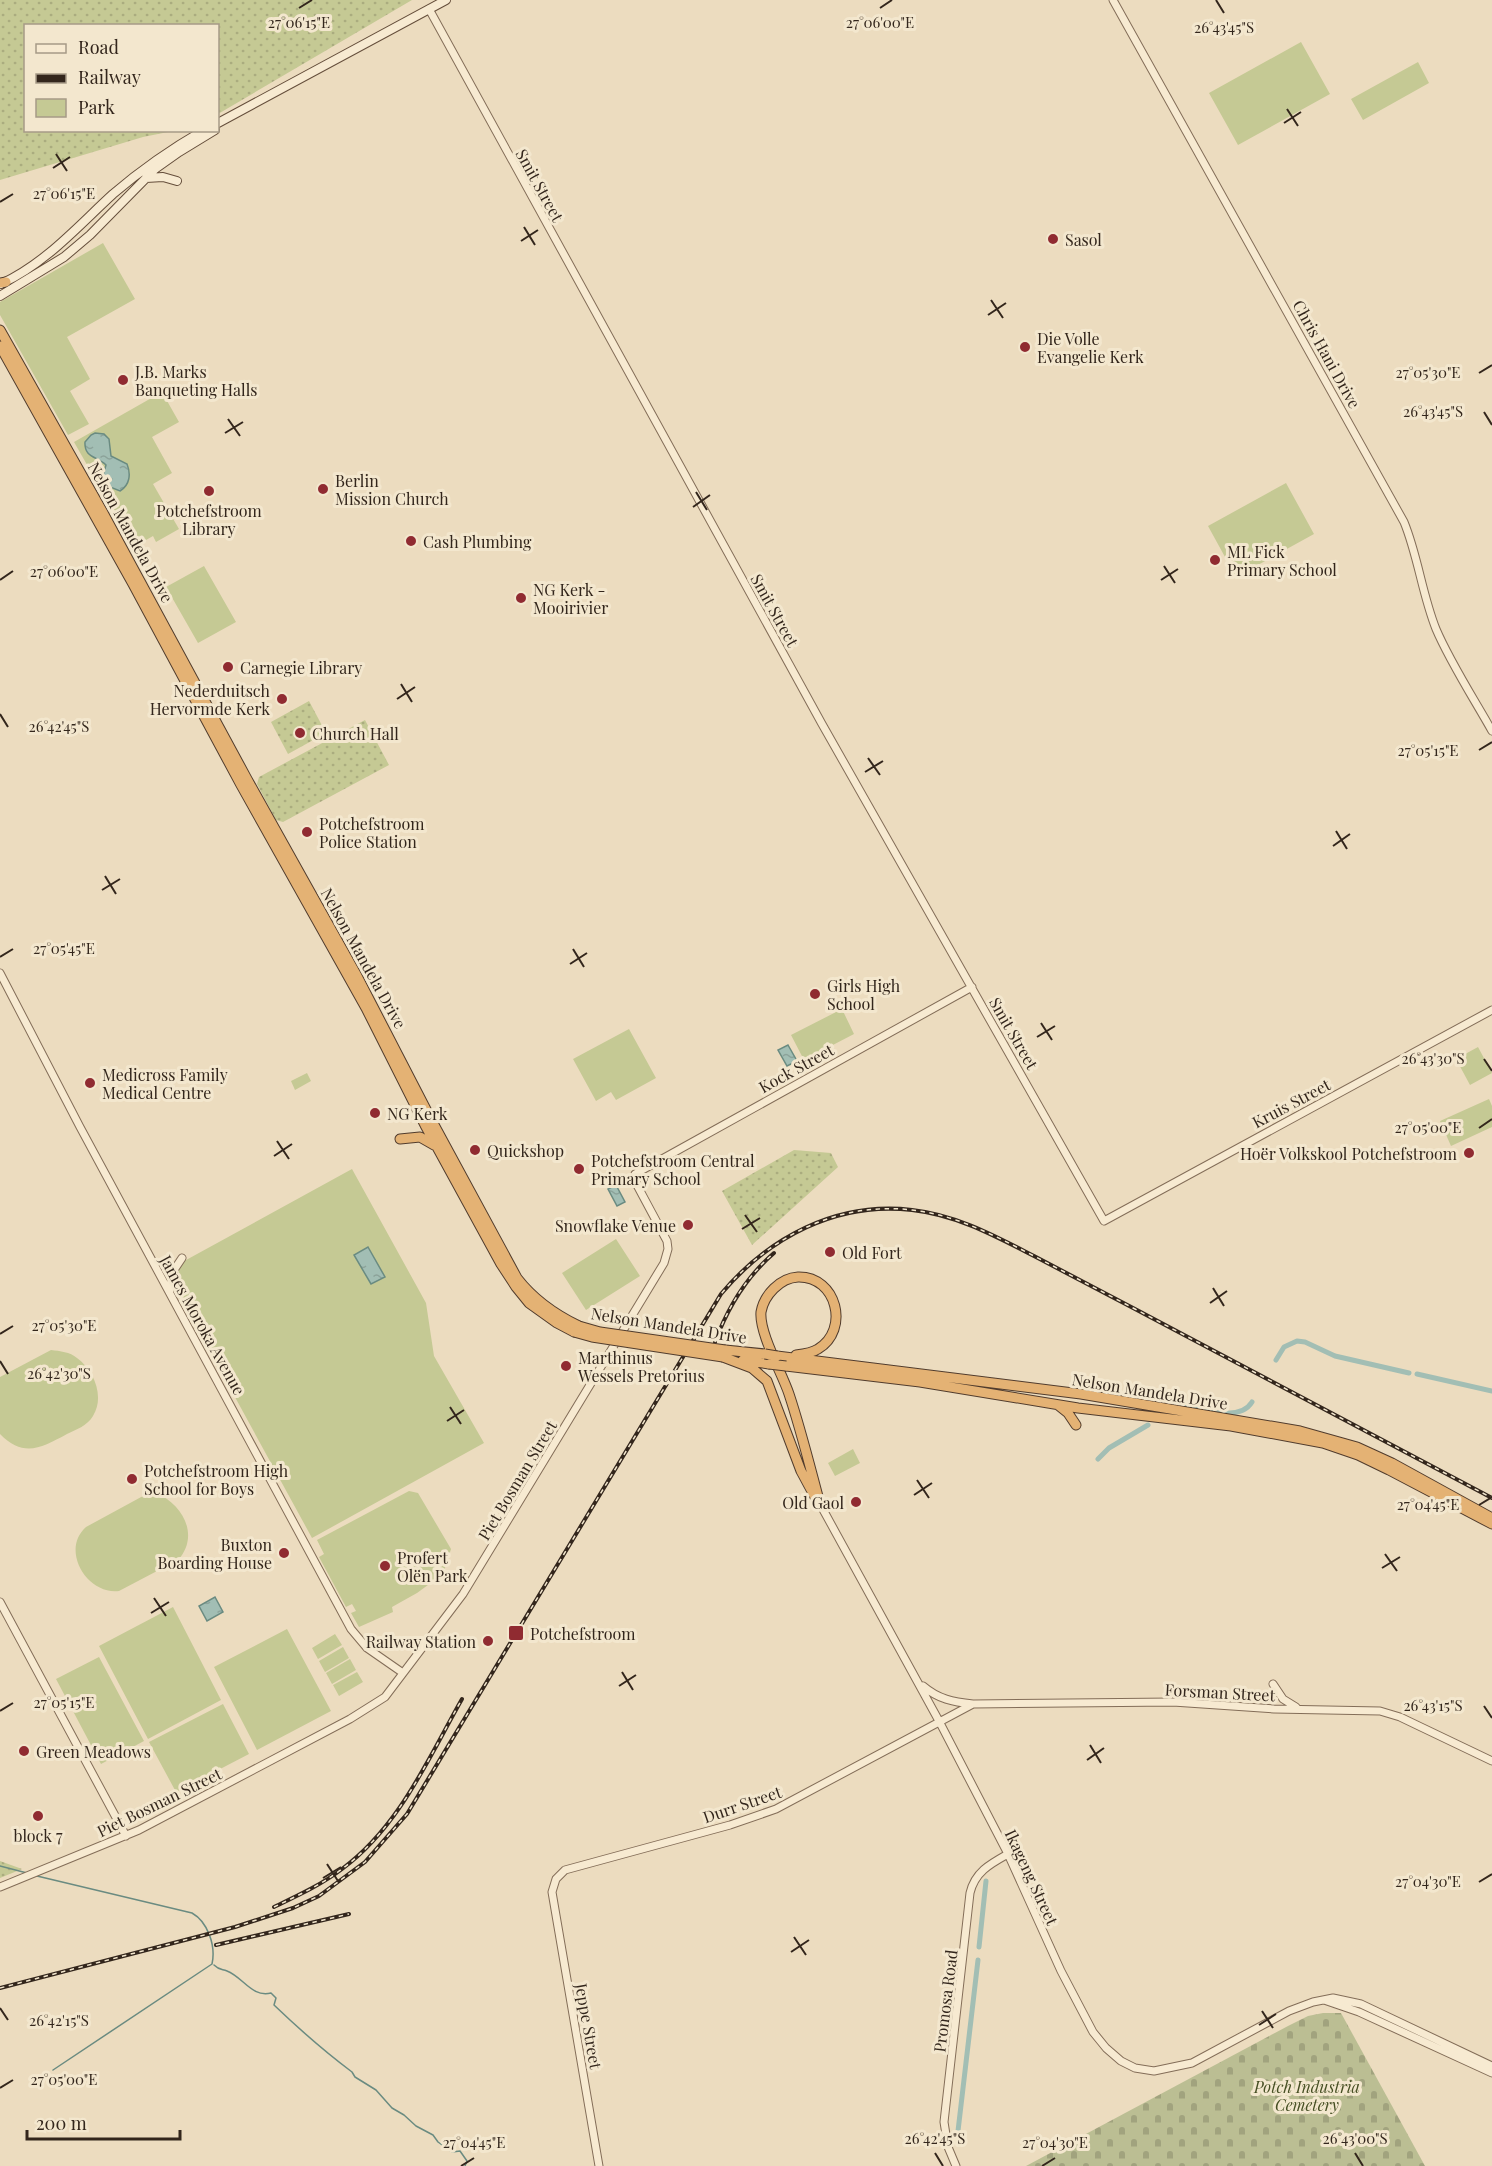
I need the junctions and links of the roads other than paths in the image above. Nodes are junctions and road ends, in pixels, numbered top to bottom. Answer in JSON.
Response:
{"nodes":[{"id":1,"x":446,"y":0,"type":"edge"},
{"id":2,"x":1113,"y":0,"type":"edge"},
{"id":3,"x":429,"y":9,"type":"junction"},
{"id":4,"x":273,"y":94,"type":"junction"},
{"id":5,"x":219,"y":122,"type":"edge"},
{"id":6,"x":219,"y":128,"type":"edge"},
{"id":7,"x":201,"y":132,"type":"edge"},
{"id":8,"x":213,"y":132,"type":"edge"},
{"id":9,"x":144,"y":179,"type":"junction"},
{"id":10,"x":177,"y":181,"type":"dead end"},
{"id":11,"x":2,"y":283,"type":"edge"},
{"id":12,"x":0,"y":296,"type":"edge"},
{"id":13,"x":0,"y":330,"type":"edge"},
{"id":14,"x":0,"y":346,"type":"edge"},
{"id":15,"x":1492,"y":731,"type":"edge"},
{"id":16,"x":0,"y":973,"type":"edge"},
{"id":17,"x":972,"y":987,"type":"junction"},
{"id":18,"x":1492,"y":1010,"type":"edge"},
{"id":19,"x":400,"y":1139,"type":"dead end"},
{"id":20,"x":436,"y":1147,"type":"junction"},
{"id":21,"x":635,"y":1174,"type":"joint"},
{"id":22,"x":1104,"y":1221,"type":"joint"},
{"id":23,"x":182,"y":1258,"type":"dead end"},
{"id":24,"x":171,"y":1296,"type":"junction"},
{"id":25,"x":576,"y":1329,"type":"junction"},
{"id":26,"x":724,"y":1354,"type":"junction"},
{"id":27,"x":780,"y":1356,"type":"junction"},
{"id":28,"x":767,"y":1359,"type":"junction"},
{"id":29,"x":1057,"y":1404,"type":"junction"},
{"id":30,"x":1076,"y":1425,"type":"dead end"},
{"id":31,"x":820,"y":1504,"type":"junction"},
{"id":32,"x":1492,"y":1518,"type":"edge"},
{"id":33,"x":1492,"y":1524,"type":"edge"},
{"id":34,"x":0,"y":1602,"type":"edge"},
{"id":35,"x":403,"y":1673,"type":"junction"},
{"id":36,"x":919,"y":1682,"type":"junction"},
{"id":37,"x":1273,"y":1684,"type":"dead end"},
{"id":38,"x":973,"y":1704,"type":"junction"},
{"id":39,"x":1300,"y":1709,"type":"junction"},
{"id":40,"x":939,"y":1721,"type":"junction"},
{"id":41,"x":1492,"y":1761,"type":"edge"},
{"id":42,"x":126,"y":1836,"type":"junction"},
{"id":43,"x":1008,"y":1854,"type":"junction"},
{"id":44,"x":0,"y":1887,"type":"edge"},
{"id":45,"x":552,"y":1892,"type":"joint"},
{"id":46,"x":1324,"y":2000,"type":"junction"},
{"id":47,"x":1492,"y":2066,"type":"edge"},
{"id":48,"x":1492,"y":2073,"type":"edge"},
{"id":49,"x":599,"y":2166,"type":"edge"},
{"id":50,"x":956,"y":2166,"type":"edge"}],
"edges":[{"from":1,"to":3,"type":"main road"},
{"from":2,"to":15,"type":"street","name":"Chris Hani Drive"},
{"from":3,"to":4,"type":"main road"},
{"from":3,"to":17,"type":"street","name":"Smit Street"},
{"from":4,"to":5,"type":"main road"},
{"from":4,"to":6,"type":"main road"},
{"from":7,"to":11,"type":"main road"},
{"from":8,"to":9,"type":"main road"},
{"from":9,"to":10,"type":"main road"},
{"from":9,"to":12,"type":"main road"},
{"from":13,"to":25,"type":"highway","name":"Nelson Mandela Drive"},
{"from":14,"to":20,"type":"highway","name":"Nelson Mandela Drive"},
{"from":16,"to":24,"type":"street","name":"James Moroka Avenue"},
{"from":17,"to":21,"type":"street","name":"Kock Street"},
{"from":17,"to":22,"type":"street","name":"Smit Street"},
{"from":18,"to":22,"type":"street","name":"Kruis Street"},
{"from":19,"to":20,"type":"highway"},
{"from":20,"to":25,"type":"highway","name":"Nelson Mandela Drive"},
{"from":21,"to":35,"type":"street","name":"Piet Bosman Street"},
{"from":23,"to":24,"type":"street"},
{"from":24,"to":35,"type":"street","name":"James Moroka Avenue"},
{"from":25,"to":26,"type":"highway","name":"Nelson Mandela Drive","bridge":true},
{"from":26,"to":28,"type":"highway","name":"Nelson Mandela Drive"},
{"from":26,"to":31,"type":"highway"},
{"from":27,"to":28,"type":"highway","name":"Nelson Mandela Drive","bridge":true},
{"from":27,"to":31,"type":"highway"},
{"from":27,"to":32,"type":"highway","name":"Nelson Mandela Drive"},
{"from":28,"to":29,"type":"highway","name":"Nelson Mandela Drive","bridge":true},
{"from":29,"to":30,"type":"highway"},
{"from":29,"to":33,"type":"highway","name":"Nelson Mandela Drive"},
{"from":31,"to":36,"type":"street","name":"Ikageng Street"},
{"from":34,"to":42,"type":"street"},
{"from":35,"to":42,"type":"street","name":"Piet Bosman Street"},
{"from":36,"to":38,"type":"street"},
{"from":36,"to":40,"type":"street","name":"Ikageng Street"},
{"from":37,"to":39,"type":"street"},
{"from":38,"to":39,"type":"street","name":"Forsman Street"},
{"from":38,"to":40,"type":"street","name":"Forsman Street"},
{"from":39,"to":41,"type":"street","name":"Forsman Street"},
{"from":40,"to":43,"type":"street","name":"Ikageng Street"},
{"from":40,"to":45,"type":"street","name":"Durr Street"},
{"from":42,"to":44,"type":"street","name":"Piet Bosman Street"},
{"from":43,"to":46,"type":"street","name":"Ikageng Street"},
{"from":43,"to":50,"type":"street","name":"Promosa Road"},
{"from":45,"to":49,"type":"street","name":"Jeppe Street"},
{"from":46,"to":47,"type":"street","name":"Ikageng Street"},
{"from":46,"to":48,"type":"street"}]}
